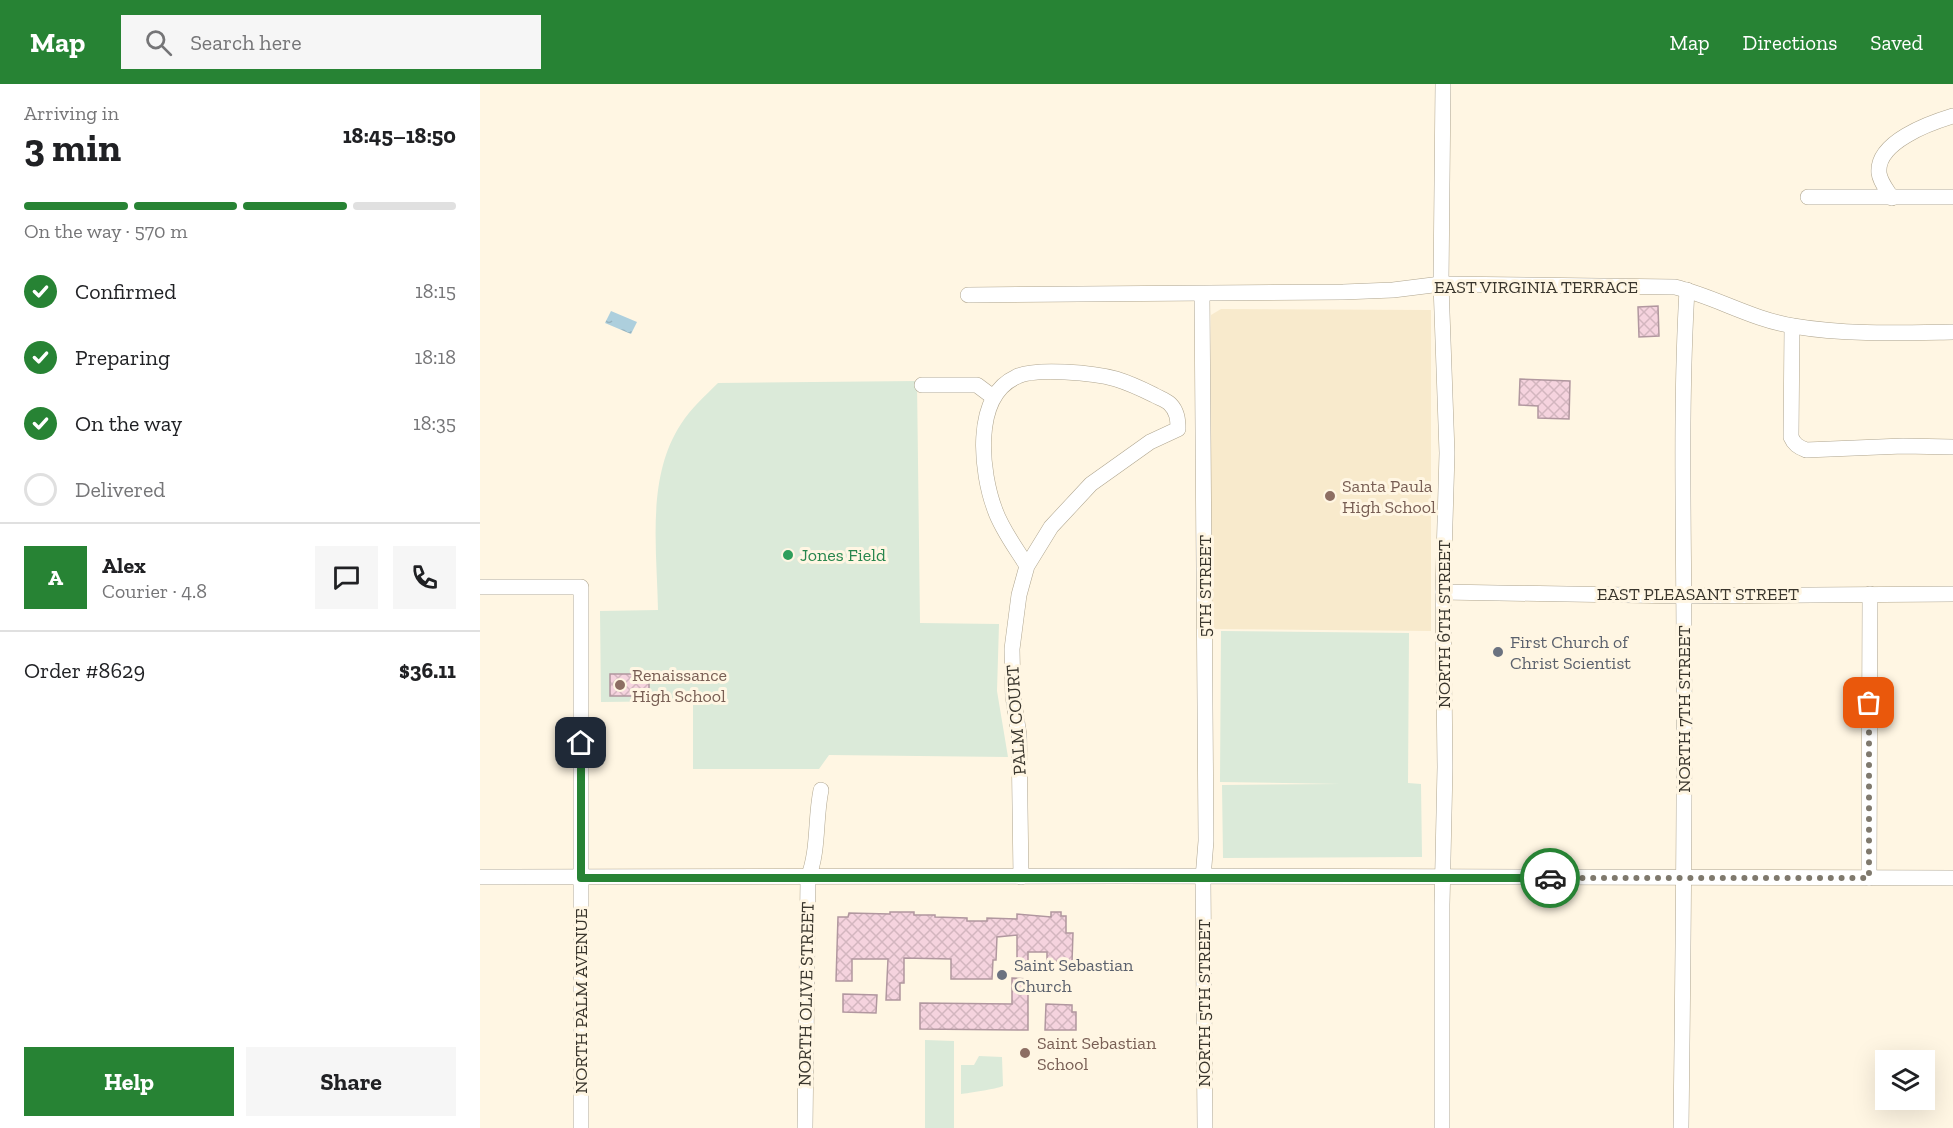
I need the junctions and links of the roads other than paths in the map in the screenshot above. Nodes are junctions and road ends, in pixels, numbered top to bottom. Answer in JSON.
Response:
{"nodes":[{"id":1,"x":1443,"y":84,"type":"edge"},
{"id":2,"x":1953,"y":116,"type":"edge"},
{"id":3,"x":1808,"y":197,"type":"dead end"},
{"id":4,"x":1953,"y":197,"type":"edge"},
{"id":5,"x":1892,"y":198,"type":"junction"},
{"id":6,"x":1441,"y":284,"type":"junction"},
{"id":7,"x":1687,"y":290,"type":"junction"},
{"id":8,"x":1202,"y":294,"type":"junction"},
{"id":9,"x":968,"y":295,"type":"dead end"},
{"id":10,"x":1792,"y":326,"type":"junction"},
{"id":11,"x":1953,"y":332,"type":"edge"},
{"id":12,"x":922,"y":384,"type":"dead end"},
{"id":13,"x":993,"y":397,"type":"junction"},
{"id":14,"x":1953,"y":447,"type":"edge"},
{"id":15,"x":1027,"y":566,"type":"junction"},
{"id":16,"x":480,"y":587,"type":"edge"},
{"id":17,"x":1443,"y":592,"type":"junction"},
{"id":18,"x":1870,"y":594,"type":"junction"},
{"id":19,"x":1953,"y":594,"type":"edge"},
{"id":20,"x":1684,"y":596,"type":"junction"},
{"id":21,"x":821,"y":790,"type":"dead end"},
{"id":22,"x":1021,"y":877,"type":"junction"},
{"id":23,"x":480,"y":878,"type":"edge"},
{"id":24,"x":581,"y":878,"type":"junction"},
{"id":25,"x":808,"y":878,"type":"junction"},
{"id":26,"x":1203,"y":878,"type":"junction"},
{"id":27,"x":1442,"y":878,"type":"junction"},
{"id":28,"x":1683,"y":878,"type":"junction"},
{"id":29,"x":1869,"y":878,"type":"junction"},
{"id":30,"x":1953,"y":878,"type":"edge"},
{"id":31,"x":581,"y":1128,"type":"edge"},
{"id":32,"x":806,"y":1128,"type":"edge"},
{"id":33,"x":1205,"y":1128,"type":"edge"},
{"id":34,"x":1442,"y":1128,"type":"edge"},
{"id":35,"x":1681,"y":1128,"type":"edge"}],
"edges":[{"from":1,"to":6,"type":"street","name":"NORTH 6TH STREET"},
{"from":2,"to":5,"type":"street"},
{"from":3,"to":5,"type":"street"},
{"from":4,"to":5,"type":"street"},
{"from":6,"to":7,"type":"street","name":"EAST VIRGINIA TERRACE"},
{"from":6,"to":8,"type":"street","name":"EAST VIRGINIA TERRACE"},
{"from":6,"to":17,"type":"street","name":"NORTH 6TH STREET"},
{"from":7,"to":10,"type":"street","name":"EAST VIRGINIA TERRACE"},
{"from":7,"to":20,"type":"street","name":"NORTH 7TH STREET"},
{"from":8,"to":9,"type":"street","name":"EAST VIRGINIA TERRACE"},
{"from":8,"to":26,"type":"street","name":"5TH STREET"},
{"from":10,"to":11,"type":"street","name":"EAST VIRGINIA TERRACE"},
{"from":10,"to":14,"type":"street"},
{"from":12,"to":13,"type":"street"},
{"from":13,"to":15,"type":"street"},
{"from":13,"to":15,"type":"street","name":"PALM COURT"},
{"from":15,"to":22,"type":"street","name":"PALM COURT"},
{"from":16,"to":24,"type":"street","name":"NORTH PALM AVENUE"},
{"from":17,"to":20,"type":"street","name":"EAST PLEASANT STREET"},
{"from":17,"to":27,"type":"street","name":"NORTH 6TH STREET"},
{"from":18,"to":19,"type":"street","name":"EAST PLEASANT STREET"},
{"from":18,"to":20,"type":"street","name":"EAST PLEASANT STREET"},
{"from":18,"to":29,"type":"street"},
{"from":20,"to":28,"type":"street","name":"NORTH 7TH STREET"},
{"from":21,"to":25,"type":"street","name":"NORTH OLIVE STREET"},
{"from":22,"to":25,"type":"street"},
{"from":22,"to":26,"type":"street"},
{"from":23,"to":24,"type":"street"},
{"from":24,"to":25,"type":"street"},
{"from":24,"to":31,"type":"street","name":"NORTH PALM AVENUE"},
{"from":25,"to":32,"type":"street","name":"NORTH OLIVE STREET"},
{"from":26,"to":27,"type":"street"},
{"from":26,"to":33,"type":"street","name":"NORTH 5TH STREET"},
{"from":27,"to":28,"type":"street"},
{"from":27,"to":34,"type":"street","name":"NORTH 6TH STREET"},
{"from":28,"to":29,"type":"street"},
{"from":28,"to":35,"type":"street","name":"NORTH 7TH STREET"},
{"from":29,"to":30,"type":"street"}]}
